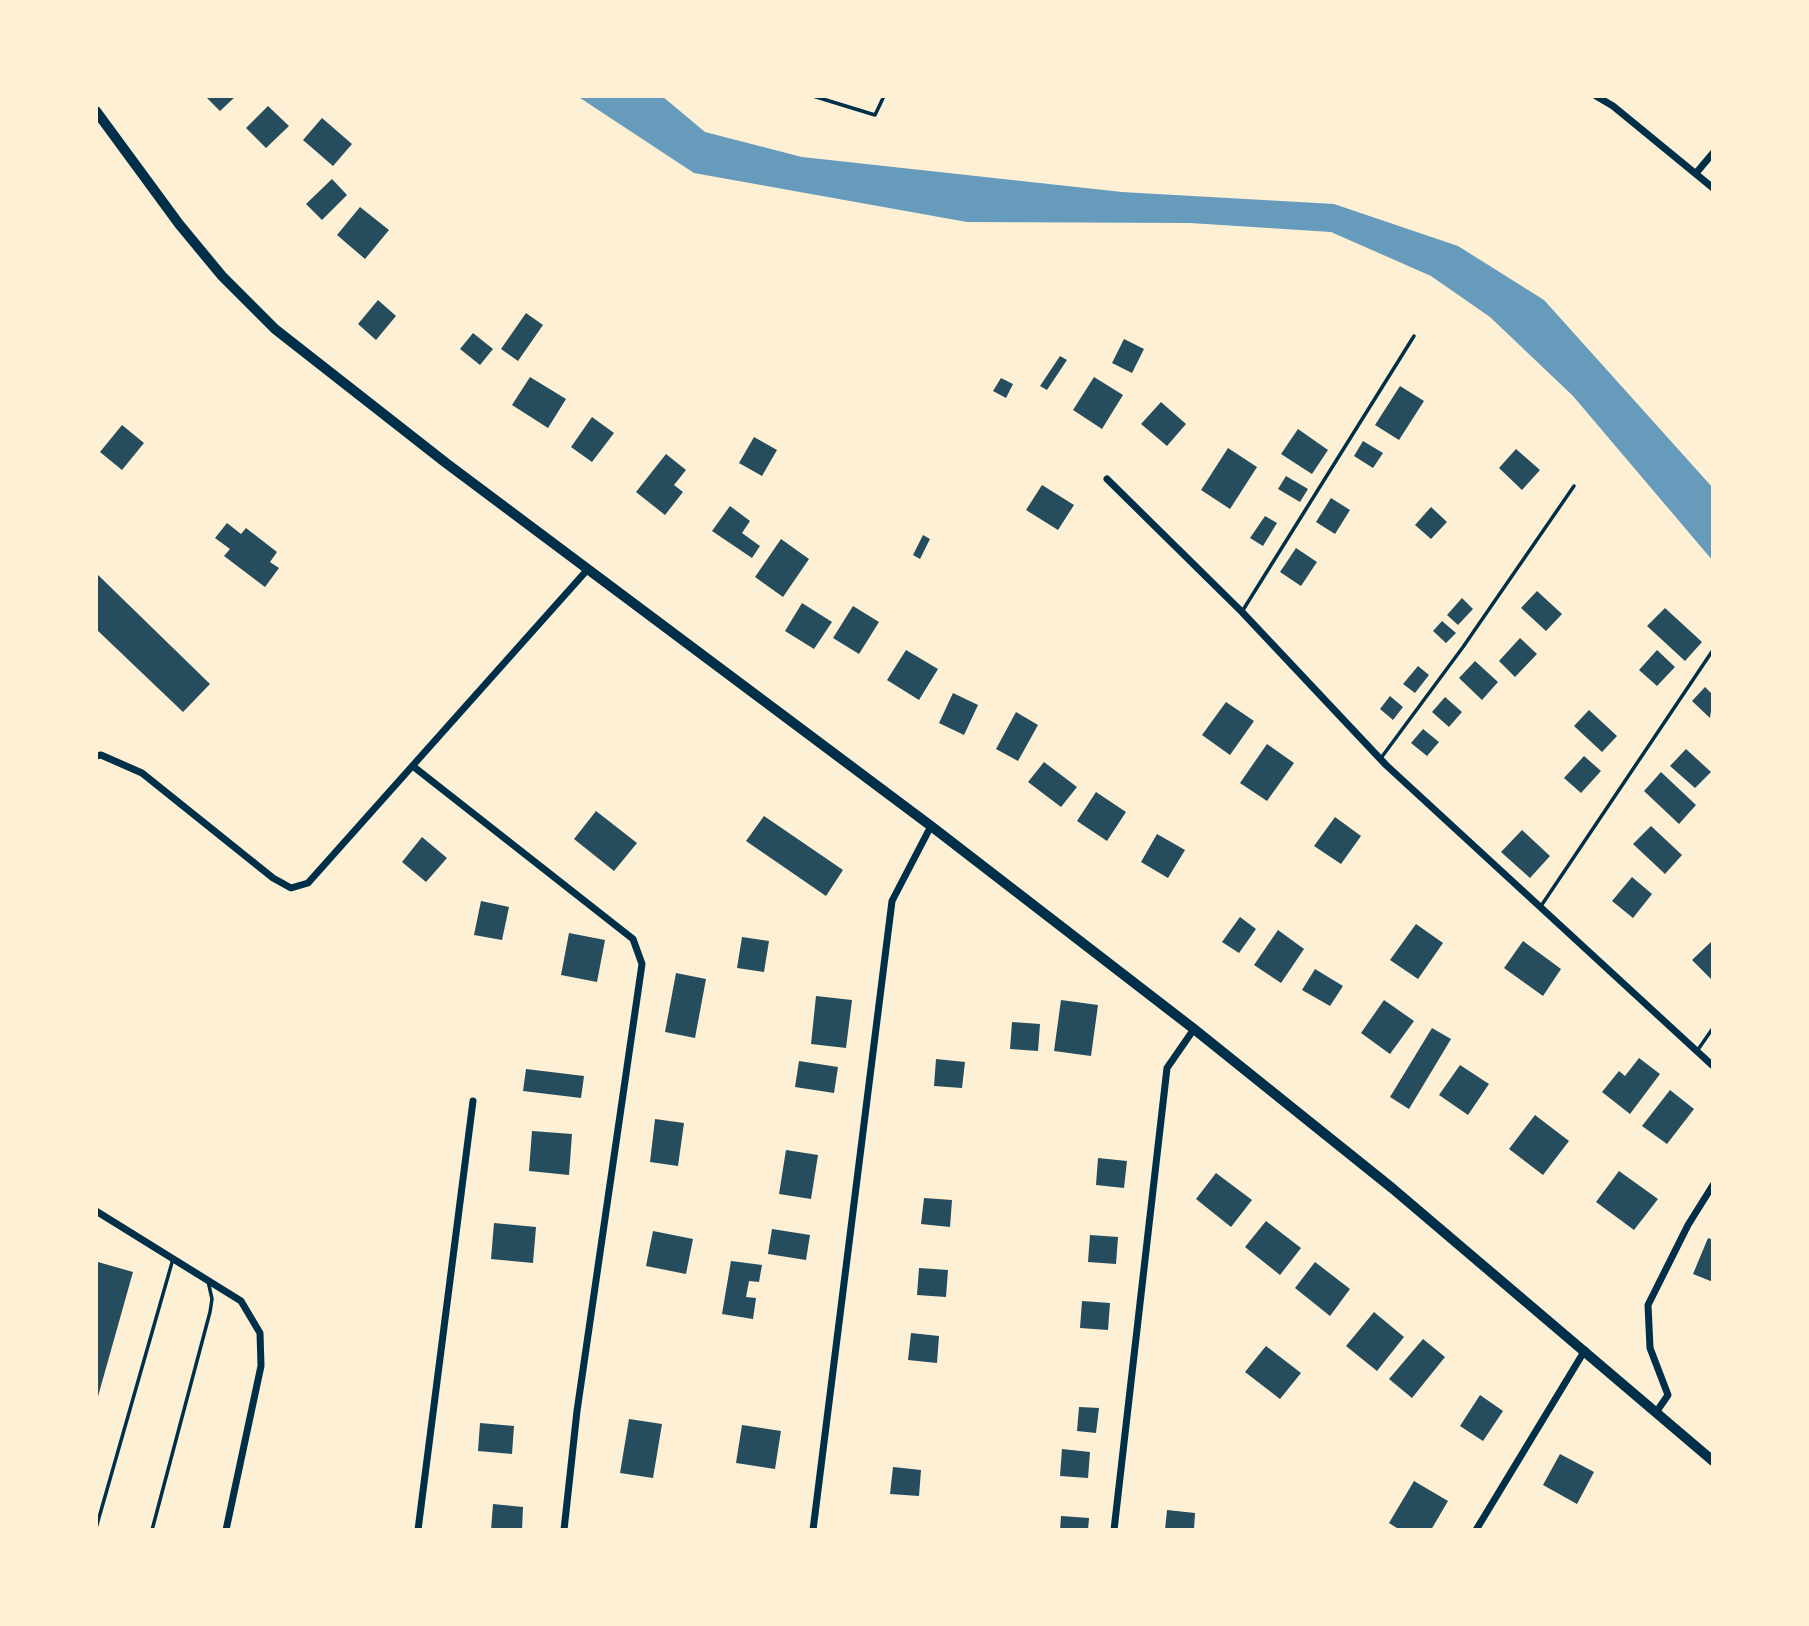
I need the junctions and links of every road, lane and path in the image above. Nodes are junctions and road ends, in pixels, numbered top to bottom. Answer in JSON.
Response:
{"nodes":[{"id":1,"x":813,"y":96,"type":"edge"},
{"id":2,"x":884,"y":96,"type":"edge"},
{"id":3,"x":1596,"y":96,"type":"edge"},
{"id":4,"x":96,"y":111,"type":"edge"},
{"id":5,"x":1713,"y":153,"type":"edge"},
{"id":6,"x":1697,"y":172,"type":"junction"},
{"id":7,"x":1713,"y":188,"type":"edge"},
{"id":8,"x":1414,"y":336,"type":"dead end"},
{"id":9,"x":1107,"y":479,"type":"dead end"},
{"id":10,"x":1574,"y":486,"type":"dead end"},
{"id":11,"x":588,"y":569,"type":"junction"},
{"id":12,"x":1242,"y":612,"type":"junction"},
{"id":13,"x":1713,"y":650,"type":"edge"},
{"id":14,"x":96,"y":756,"type":"edge"},
{"id":15,"x":1381,"y":758,"type":"junction"},
{"id":16,"x":414,"y":767,"type":"junction"},
{"id":17,"x":931,"y":826,"type":"junction"},
{"id":18,"x":1541,"y":906,"type":"junction"},
{"id":19,"x":1713,"y":1028,"type":"edge"},
{"id":20,"x":1194,"y":1029,"type":"junction"},
{"id":21,"x":1697,"y":1051,"type":"junction"},
{"id":22,"x":1713,"y":1066,"type":"edge"},
{"id":23,"x":473,"y":1101,"type":"dead end"},
{"id":24,"x":1713,"y":1185,"type":"edge"},
{"id":25,"x":96,"y":1211,"type":"edge"},
{"id":26,"x":173,"y":1259,"type":"junction"},
{"id":27,"x":207,"y":1280,"type":"junction"},
{"id":28,"x":1585,"y":1350,"type":"junction"},
{"id":29,"x":1657,"y":1411,"type":"junction"},
{"id":30,"x":1713,"y":1461,"type":"edge"},
{"id":31,"x":96,"y":1528,"type":"edge"},
{"id":32,"x":152,"y":1530,"type":"edge"},
{"id":33,"x":226,"y":1530,"type":"edge"},
{"id":34,"x":418,"y":1530,"type":"edge"},
{"id":35,"x":564,"y":1530,"type":"edge"},
{"id":36,"x":813,"y":1530,"type":"edge"},
{"id":37,"x":1114,"y":1530,"type":"edge"},
{"id":38,"x":1476,"y":1530,"type":"edge"}],
"edges":[{"from":1,"to":2,"type":"lane"},
{"from":3,"to":6,"type":"street"},
{"from":4,"to":11,"type":"street"},
{"from":5,"to":6,"type":"street"},
{"from":6,"to":7,"type":"street"},
{"from":8,"to":12,"type":"lane"},
{"from":9,"to":12,"type":"street"},
{"from":10,"to":15,"type":"lane"},
{"from":11,"to":16,"type":"street"},
{"from":11,"to":17,"type":"street"},
{"from":12,"to":15,"type":"street"},
{"from":13,"to":18,"type":"lane"},
{"from":14,"to":16,"type":"street"},
{"from":15,"to":18,"type":"street"},
{"from":16,"to":35,"type":"street"},
{"from":17,"to":20,"type":"street"},
{"from":17,"to":36,"type":"street"},
{"from":18,"to":21,"type":"street"},
{"from":19,"to":21,"type":"lane"},
{"from":20,"to":28,"type":"street"},
{"from":20,"to":37,"type":"street"},
{"from":21,"to":22,"type":"street"},
{"from":23,"to":34,"type":"street"},
{"from":24,"to":29,"type":"street"},
{"from":25,"to":26,"type":"street"},
{"from":26,"to":27,"type":"street"},
{"from":26,"to":31,"type":"lane"},
{"from":27,"to":32,"type":"lane"},
{"from":27,"to":33,"type":"street"},
{"from":28,"to":29,"type":"street"},
{"from":28,"to":38,"type":"street"},
{"from":29,"to":30,"type":"street"}]}
